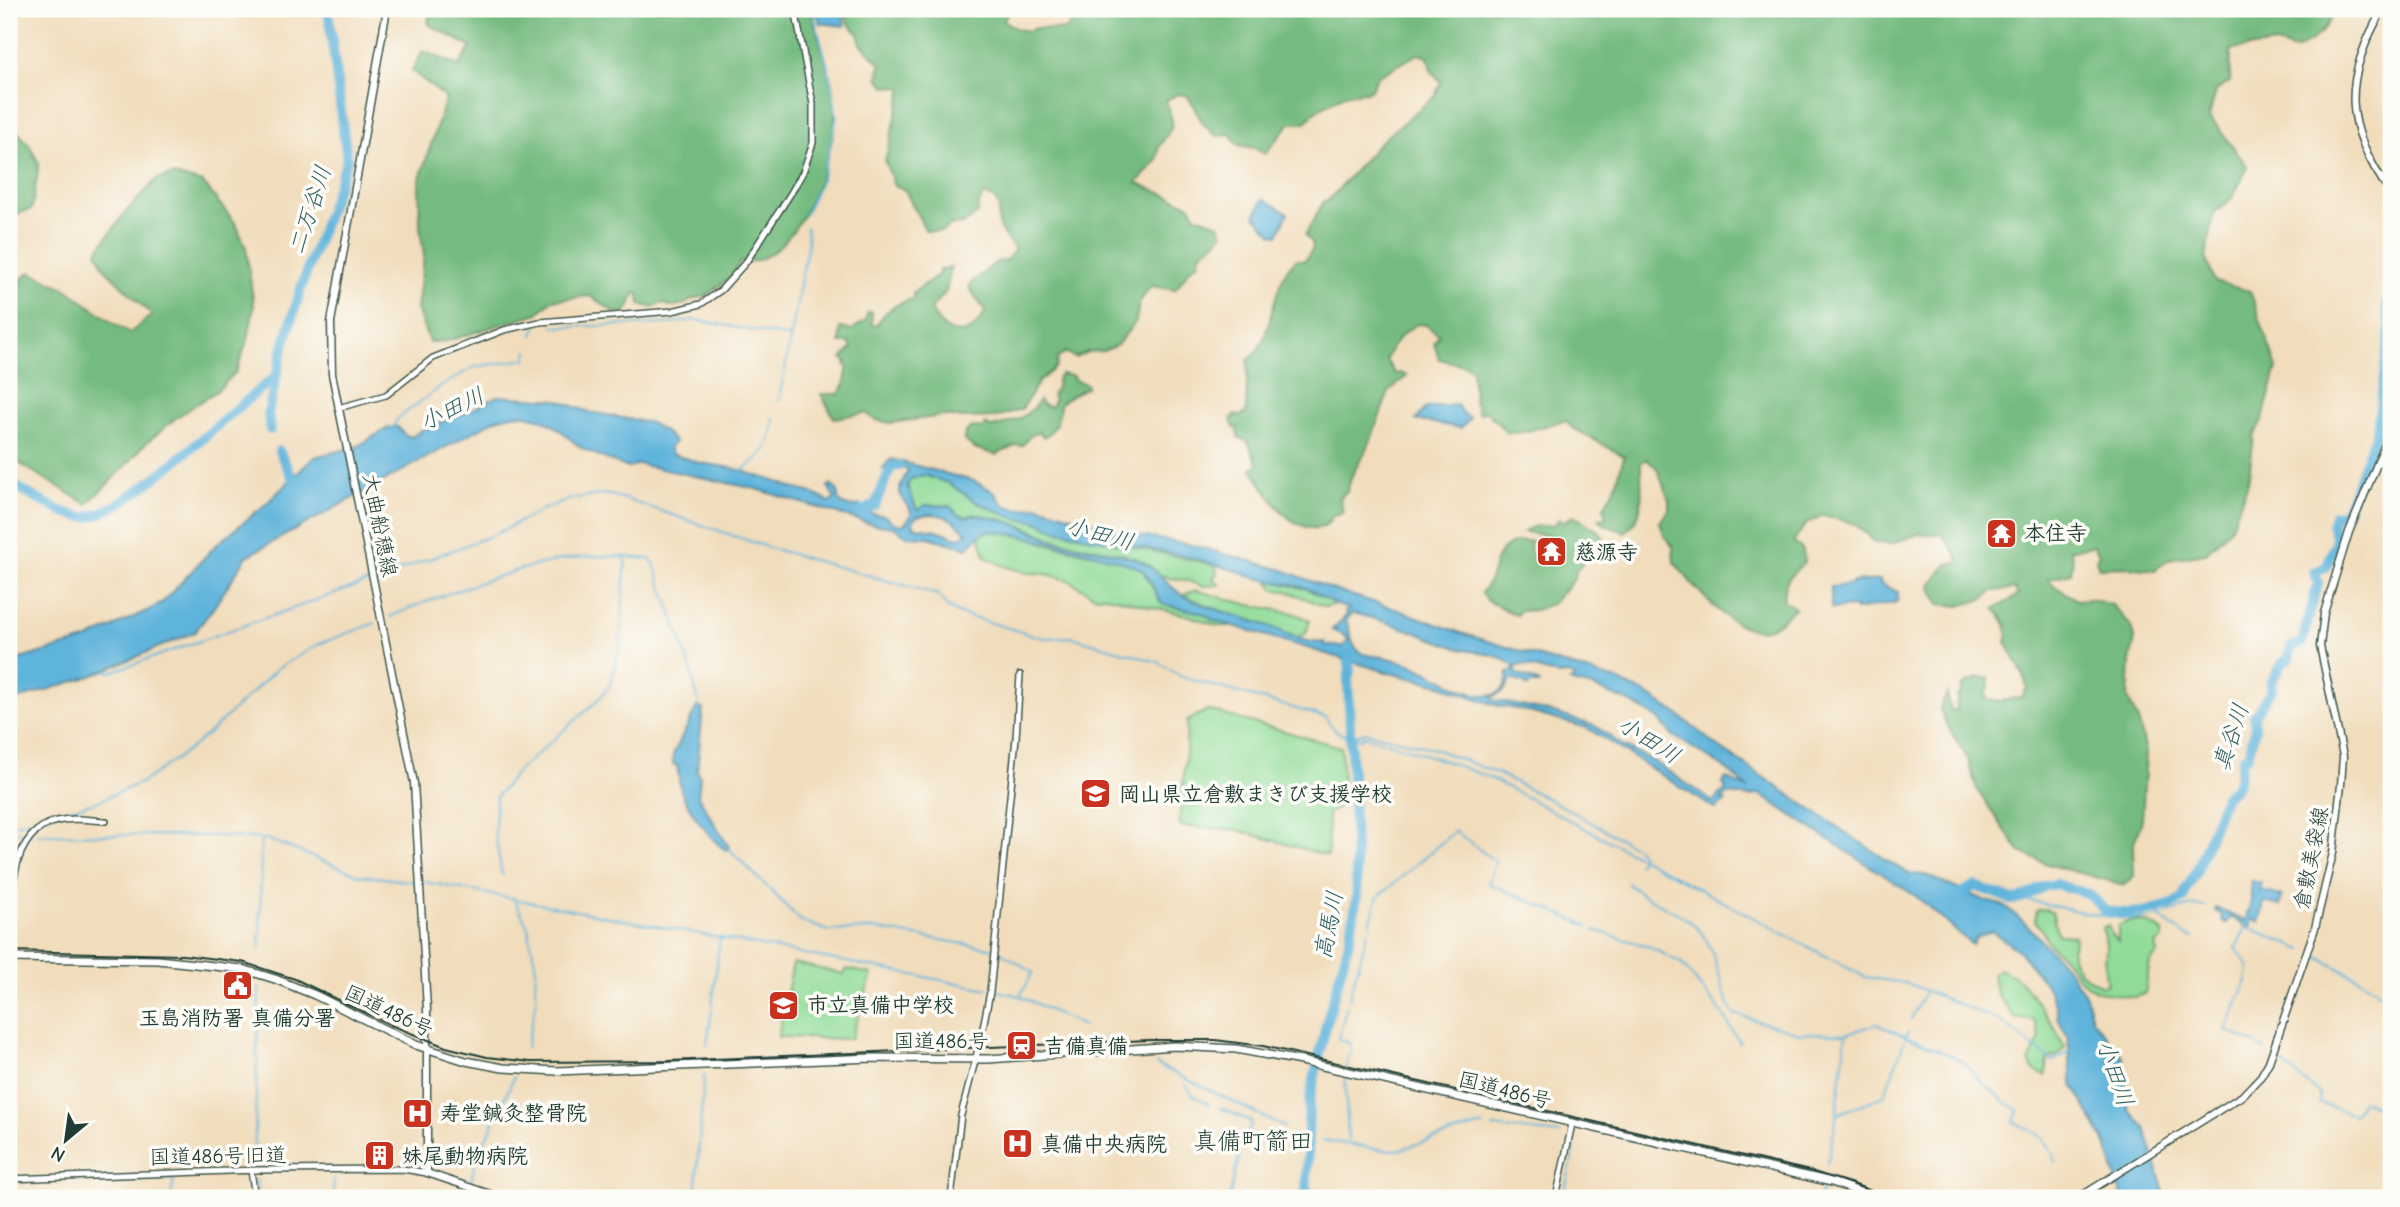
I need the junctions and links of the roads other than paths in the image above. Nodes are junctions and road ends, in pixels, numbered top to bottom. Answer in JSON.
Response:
{"nodes":[{"id":1,"x":22,"y":9,"type":"edge"},
{"id":2,"x":387,"y":9,"type":"edge"},
{"id":3,"x":795,"y":9,"type":"edge"},
{"id":4,"x":2383,"y":9,"type":"edge"},
{"id":5,"x":9,"y":14,"type":"edge"},
{"id":6,"x":2391,"y":192,"type":"edge"},
{"id":7,"x":339,"y":411,"type":"junction"},
{"id":8,"x":2391,"y":430,"type":"edge"},
{"id":9,"x":1020,"y":675,"type":"dead end"},
{"id":10,"x":106,"y":821,"type":"dead end"},
{"id":11,"x":11,"y":958,"type":"edge"},
{"id":12,"x":428,"y":1050,"type":"junction"},
{"id":13,"x":975,"y":1059,"type":"junction"},
{"id":14,"x":1572,"y":1124,"type":"junction"},
{"id":15,"x":251,"y":1170,"type":"junction"},
{"id":16,"x":427,"y":1173,"type":"junction"},
{"id":17,"x":9,"y":1178,"type":"edge"},
{"id":18,"x":255,"y":1198,"type":"edge"},
{"id":19,"x":502,"y":1198,"type":"edge"},
{"id":20,"x":951,"y":1198,"type":"edge"},
{"id":21,"x":1556,"y":1198,"type":"edge"},
{"id":22,"x":1876,"y":1198,"type":"edge"},
{"id":23,"x":2078,"y":1198,"type":"edge"}],
"edges":[{"from":1,"to":5,"type":"street"},
{"from":2,"to":7,"type":"main road","name":"大曲船穂線"},
{"from":3,"to":7,"type":"street"},
{"from":4,"to":6,"type":"main road"},
{"from":7,"to":12,"type":"main road","name":"大曲船穂線"},
{"from":8,"to":23,"type":"main road","name":"倉敷美袋線"},
{"from":9,"to":13,"type":"street"},
{"from":10,"to":11,"type":"street"},
{"from":11,"to":12,"type":"highway","name":"国道486号"},
{"from":12,"to":13,"type":"highway","name":"国道486号"},
{"from":12,"to":16,"type":"main road","name":"大曲船穂線"},
{"from":13,"to":14,"type":"highway","name":"国道486号"},
{"from":13,"to":20,"type":"street"},
{"from":14,"to":21,"type":"street"},
{"from":14,"to":22,"type":"highway","name":"国道486号"},
{"from":15,"to":16,"type":"street","name":"国道486号旧道"},
{"from":15,"to":17,"type":"street","name":"国道486号旧道"},
{"from":15,"to":18,"type":"street"},
{"from":16,"to":19,"type":"main road"}]}
